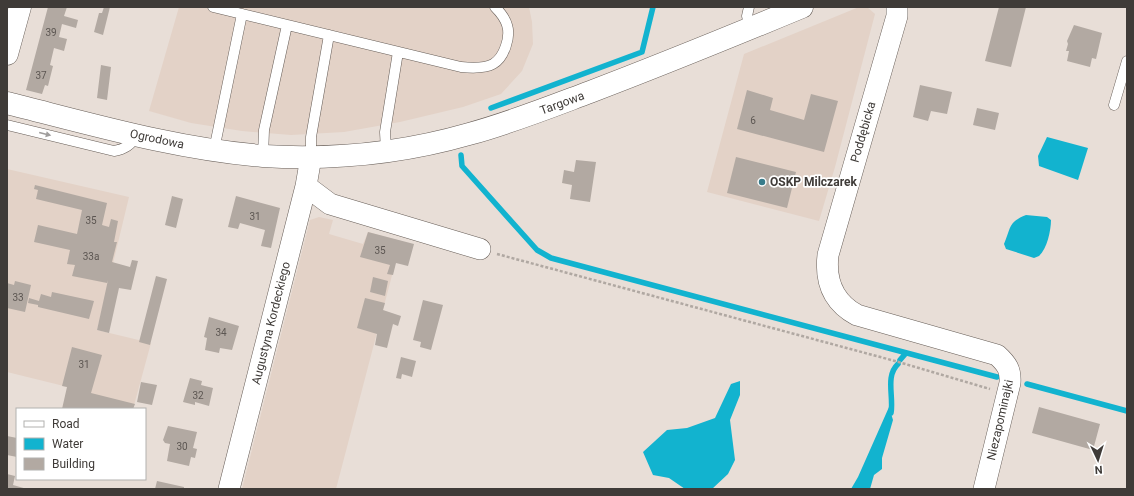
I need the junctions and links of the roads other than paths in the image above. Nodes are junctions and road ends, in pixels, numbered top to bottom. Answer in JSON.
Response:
{"nodes":[{"id":1,"x":20,"y":7,"type":"edge"},
{"id":2,"x":213,"y":7,"type":"edge"},
{"id":3,"x":495,"y":7,"type":"edge"},
{"id":4,"x":749,"y":7,"type":"edge"},
{"id":5,"x":802,"y":7,"type":"edge"},
{"id":6,"x":897,"y":7,"type":"edge"},
{"id":7,"x":238,"y":11,"type":"edge"},
{"id":8,"x":287,"y":25,"type":"junction"},
{"id":9,"x":750,"y":29,"type":"junction"},
{"id":10,"x":329,"y":35,"type":"junction"},
{"id":11,"x":398,"y":52,"type":"junction"},
{"id":12,"x":7,"y":54,"type":"edge"},
{"id":13,"x":1127,"y":61,"type":"edge"},
{"id":14,"x":7,"y":103,"type":"edge"},
{"id":15,"x":1114,"y":105,"type":"dead end"},
{"id":16,"x":7,"y":125,"type":"edge"},
{"id":17,"x":136,"y":136,"type":"junction"},
{"id":18,"x":214,"y":150,"type":"junction"},
{"id":19,"x":386,"y":151,"type":"junction"},
{"id":20,"x":263,"y":156,"type":"junction"},
{"id":21,"x":311,"y":157,"type":"junction"},
{"id":22,"x":306,"y":186,"type":"junction"},
{"id":23,"x":480,"y":249,"type":"road end"},
{"id":24,"x":997,"y":355,"type":"joint"},
{"id":25,"x":229,"y":489,"type":"edge"},
{"id":26,"x":984,"y":489,"type":"edge"}],
"edges":[{"from":1,"to":12,"type":"main road"},
{"from":2,"to":7,"type":"lane"},
{"from":3,"to":11,"type":"lane"},
{"from":4,"to":9,"type":"lane"},
{"from":5,"to":9,"type":"main road","name":"Targowa"},
{"from":6,"to":24,"type":"street","name":"Poddębicka"},
{"from":7,"to":8,"type":"lane"},
{"from":7,"to":18,"type":"lane"},
{"from":8,"to":10,"type":"lane"},
{"from":8,"to":20,"type":"lane"},
{"from":9,"to":19,"type":"main road","name":"Targowa"},
{"from":10,"to":11,"type":"lane"},
{"from":10,"to":21,"type":"lane"},
{"from":11,"to":19,"type":"lane"},
{"from":13,"to":15,"type":"lane"},
{"from":14,"to":17,"type":"main road","name":"Ogrodowa"},
{"from":16,"to":17,"type":"lane","one_way":true},
{"from":17,"to":18,"type":"main road","name":"Ogrodowa"},
{"from":18,"to":20,"type":"main road","name":"Ogrodowa"},
{"from":19,"to":21,"type":"main road","name":"Targowa"},
{"from":20,"to":21,"type":"main road","name":"Ogrodowa"},
{"from":21,"to":22,"type":"street","name":"Augustyna Kordeckiego"},
{"from":22,"to":23,"type":"street"},
{"from":22,"to":25,"type":"street","name":"Augustyna Kordeckiego"},
{"from":24,"to":26,"type":"street","name":"Niezapominajki"}]}
